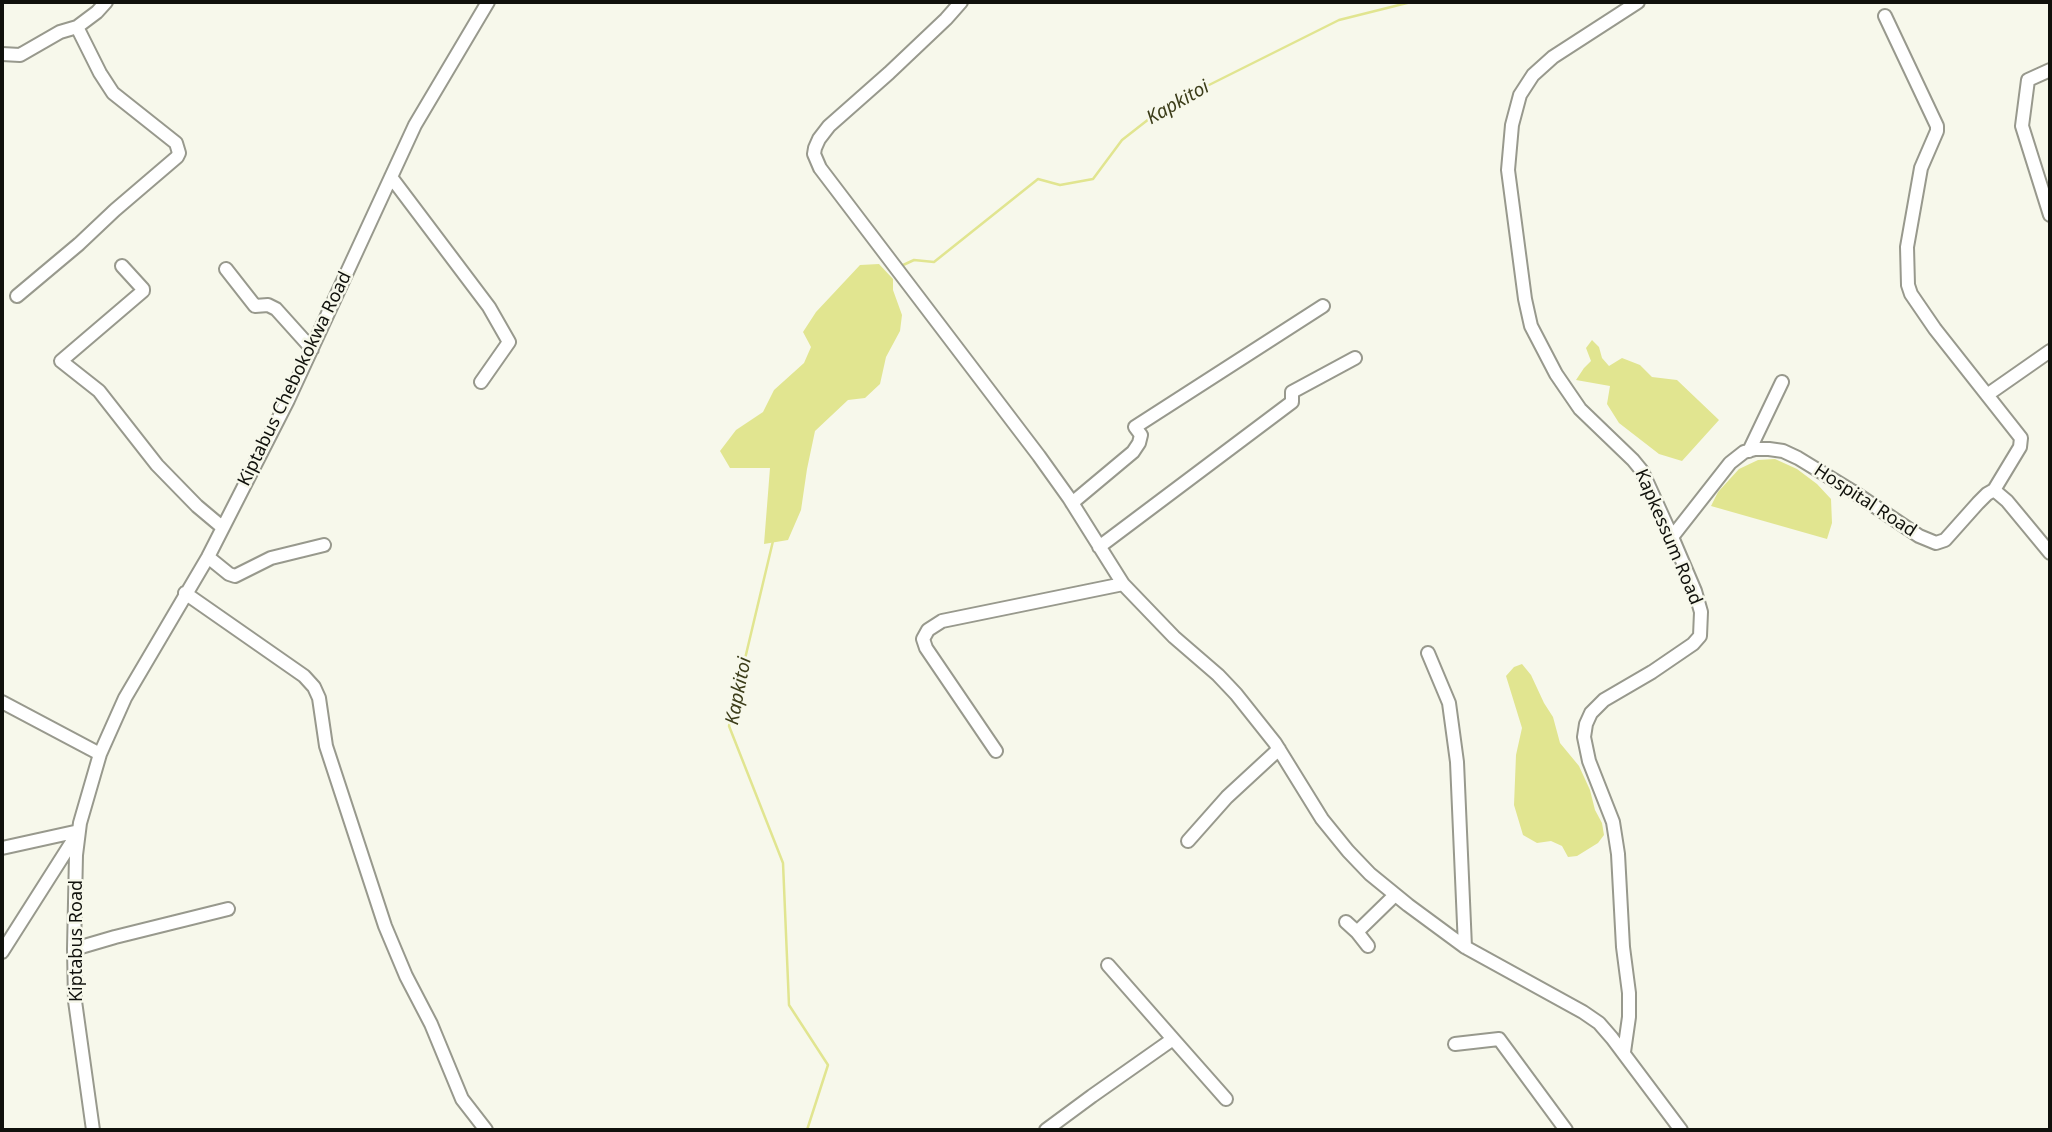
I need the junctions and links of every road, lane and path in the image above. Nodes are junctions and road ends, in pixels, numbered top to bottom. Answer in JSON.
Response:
{"nodes":[{"id":1,"x":106,"y":2,"type":"edge"},
{"id":2,"x":488,"y":2,"type":"edge"},
{"id":3,"x":961,"y":2,"type":"edge"},
{"id":4,"x":1638,"y":2,"type":"edge"},
{"id":5,"x":1885,"y":16,"type":"dead end"},
{"id":6,"x":77,"y":27,"type":"junction"},
{"id":7,"x":2,"y":54,"type":"edge"},
{"id":8,"x":2050,"y":70,"type":"edge"},
{"id":9,"x":391,"y":177,"type":"junction"},
{"id":10,"x":2050,"y":215,"type":"edge"},
{"id":11,"x":122,"y":266,"type":"dead end"},
{"id":12,"x":226,"y":269,"type":"dead end"},
{"id":13,"x":17,"y":296,"type":"dead end"},
{"id":14,"x":1324,"y":306,"type":"dead end"},
{"id":15,"x":312,"y":348,"type":"junction"},
{"id":16,"x":2050,"y":351,"type":"edge"},
{"id":17,"x":1356,"y":358,"type":"dead end"},
{"id":18,"x":481,"y":382,"type":"dead end"},
{"id":19,"x":1782,"y":383,"type":"dead end"},
{"id":20,"x":1987,"y":395,"type":"junction"},
{"id":21,"x":1749,"y":451,"type":"junction"},
{"id":22,"x":1994,"y":490,"type":"junction"},
{"id":23,"x":1072,"y":503,"type":"junction"},
{"id":24,"x":222,"y":527,"type":"junction"},
{"id":25,"x":1672,"y":537,"type":"junction"},
{"id":26,"x":324,"y":545,"type":"dead end"},
{"id":27,"x":1099,"y":547,"type":"junction"},
{"id":28,"x":2050,"y":553,"type":"edge"},
{"id":29,"x":208,"y":557,"type":"junction"},
{"id":30,"x":1123,"y":584,"type":"junction"},
{"id":31,"x":185,"y":593,"type":"junction"},
{"id":32,"x":1428,"y":653,"type":"dead end"},
{"id":33,"x":2,"y":702,"type":"edge"},
{"id":34,"x":1279,"y":749,"type":"junction"},
{"id":35,"x":996,"y":751,"type":"dead end"},
{"id":36,"x":100,"y":754,"type":"junction"},
{"id":37,"x":79,"y":831,"type":"junction"},
{"id":38,"x":1188,"y":841,"type":"dead end"},
{"id":39,"x":2,"y":848,"type":"edge"},
{"id":40,"x":1395,"y":895,"type":"junction"},
{"id":41,"x":228,"y":909,"type":"dead end"},
{"id":42,"x":1346,"y":922,"type":"dead end"},
{"id":43,"x":1357,"y":932,"type":"junction"},
{"id":44,"x":1368,"y":946,"type":"dead end"},
{"id":45,"x":1465,"y":947,"type":"junction"},
{"id":46,"x":74,"y":949,"type":"junction"},
{"id":47,"x":2,"y":952,"type":"edge"},
{"id":48,"x":1108,"y":965,"type":"dead end"},
{"id":49,"x":1172,"y":1039,"type":"junction"},
{"id":50,"x":1455,"y":1044,"type":"dead end"},
{"id":51,"x":1623,"y":1052,"type":"junction"},
{"id":52,"x":1226,"y":1100,"type":"dead end"},
{"id":53,"x":93,"y":1130,"type":"edge"},
{"id":54,"x":486,"y":1130,"type":"edge"},
{"id":55,"x":1046,"y":1130,"type":"edge"},
{"id":56,"x":1566,"y":1130,"type":"edge"},
{"id":57,"x":1681,"y":1130,"type":"edge"}],
"edges":[{"from":1,"to":6,"type":"street"},
{"from":2,"to":9,"type":"street","name":"Kiptabus Chebokokwa Road"},
{"from":3,"to":23,"type":"street"},
{"from":4,"to":25,"type":"street","name":"Kapkessum Road"},
{"from":5,"to":20,"type":"street"},
{"from":6,"to":7,"type":"street"},
{"from":6,"to":13,"type":"street"},
{"from":8,"to":10,"type":"street"},
{"from":9,"to":15,"type":"street","name":"Kiptabus Chebokokwa Road"},
{"from":9,"to":18,"type":"street"},
{"from":11,"to":24,"type":"street"},
{"from":12,"to":15,"type":"street"},
{"from":14,"to":23,"type":"street"},
{"from":15,"to":24,"type":"street","name":"Kiptabus Chebokokwa Road"},
{"from":16,"to":20,"type":"street"},
{"from":17,"to":27,"type":"street"},
{"from":19,"to":21,"type":"street"},
{"from":20,"to":22,"type":"street"},
{"from":21,"to":22,"type":"street","name":"Hospital Road"},
{"from":21,"to":25,"type":"street"},
{"from":22,"to":28,"type":"street"},
{"from":23,"to":27,"type":"street"},
{"from":24,"to":29,"type":"street","name":"Kiptabus Chebokokwa Road"},
{"from":25,"to":51,"type":"street","name":"Kapkessum Road"},
{"from":26,"to":29,"type":"street"},
{"from":27,"to":30,"type":"street"},
{"from":29,"to":31,"type":"street","name":"Kiptabus Chebokokwa Road"},
{"from":30,"to":34,"type":"street"},
{"from":30,"to":35,"type":"street"},
{"from":31,"to":36,"type":"street","name":"Kiptabus Chebokokwa Road"},
{"from":31,"to":54,"type":"street"},
{"from":32,"to":45,"type":"street"},
{"from":33,"to":36,"type":"street"},
{"from":34,"to":38,"type":"street"},
{"from":34,"to":40,"type":"street"},
{"from":36,"to":37,"type":"street","name":"Kiptabus Road"},
{"from":37,"to":39,"type":"street"},
{"from":37,"to":46,"type":"street","name":"Kiptabus Road"},
{"from":37,"to":47,"type":"street"},
{"from":40,"to":43,"type":"street"},
{"from":40,"to":45,"type":"street"},
{"from":41,"to":46,"type":"street"},
{"from":42,"to":43,"type":"street"},
{"from":43,"to":44,"type":"street"},
{"from":45,"to":51,"type":"street"},
{"from":46,"to":53,"type":"street","name":"Kiptabus Road"},
{"from":48,"to":49,"type":"street"},
{"from":49,"to":52,"type":"street"},
{"from":49,"to":55,"type":"street"},
{"from":50,"to":56,"type":"street"},
{"from":51,"to":57,"type":"street"}]}
